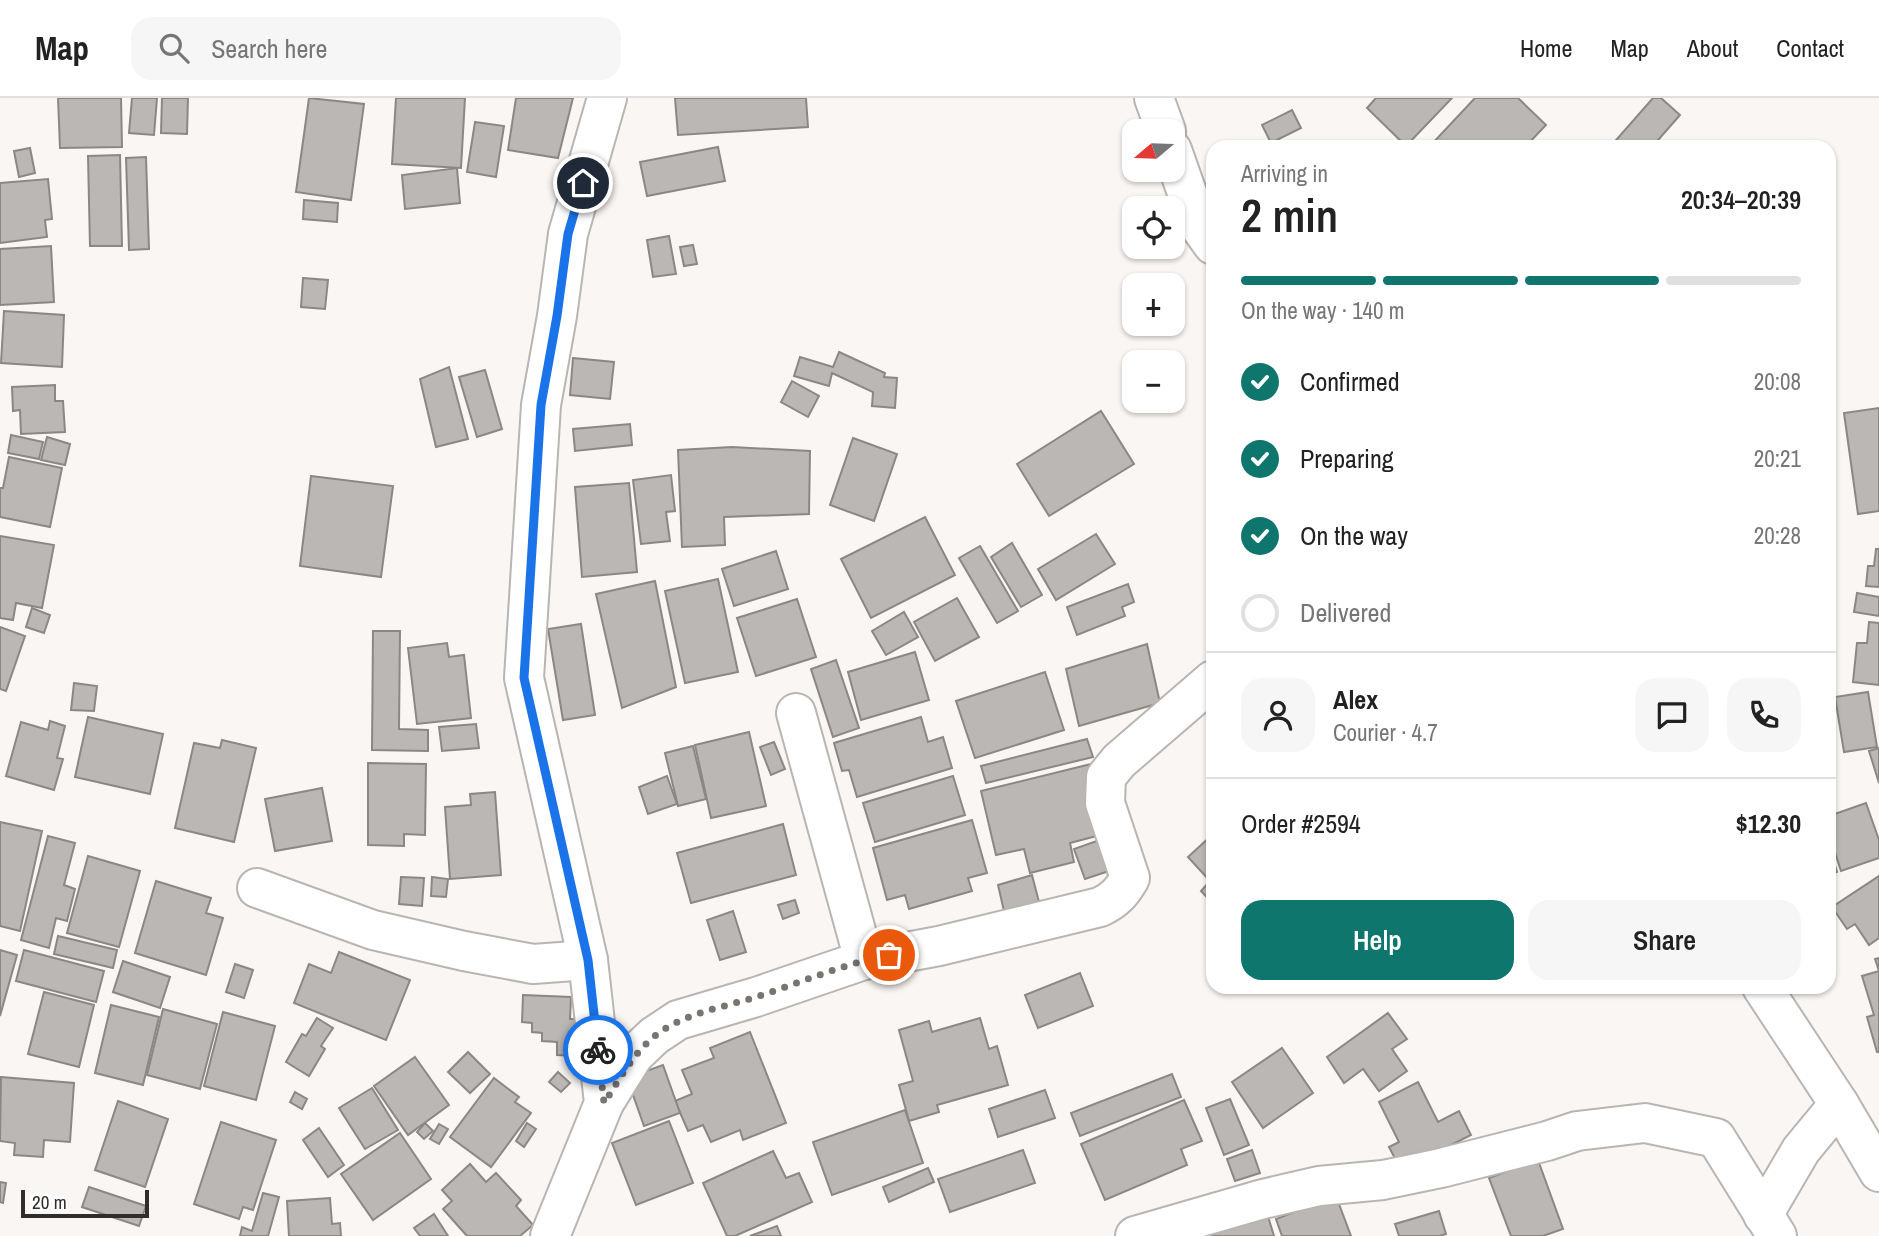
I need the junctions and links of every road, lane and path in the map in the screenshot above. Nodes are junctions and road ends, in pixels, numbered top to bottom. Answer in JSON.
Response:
{"nodes":[{"id":1,"x":607,"y":98,"type":"edge"},
{"id":2,"x":1154,"y":98,"type":"edge"},
{"id":3,"x":1162,"y":119,"type":"edge"},
{"id":4,"x":1183,"y":182,"type":"edge"},
{"id":5,"x":1206,"y":235,"type":"edge"},
{"id":6,"x":1206,"y":686,"type":"edge"},
{"id":7,"x":796,"y":713,"type":"dead end"},
{"id":8,"x":257,"y":888,"type":"dead end"},
{"id":9,"x":588,"y":960,"type":"junction"},
{"id":10,"x":864,"y":960,"type":"junction"},
{"id":11,"x":1767,"y":994,"type":"edge"},
{"id":12,"x":604,"y":1103,"type":"junction"},
{"id":13,"x":1839,"y":1104,"type":"junction"},
{"id":14,"x":1879,"y":1172,"type":"edge"},
{"id":15,"x":1770,"y":1225,"type":"edge"},
{"id":16,"x":550,"y":1236,"type":"edge"},
{"id":17,"x":1135,"y":1236,"type":"edge"}],
"edges":[{"from":1,"to":9,"type":"street"},
{"from":2,"to":3,"type":"street"},
{"from":4,"to":5,"type":"street"},
{"from":6,"to":10,"type":"street"},
{"from":7,"to":10,"type":"street"},
{"from":8,"to":9,"type":"street"},
{"from":9,"to":12,"type":"street"},
{"from":10,"to":12,"type":"street"},
{"from":11,"to":13,"type":"street"},
{"from":12,"to":16,"type":"street"},
{"from":13,"to":14,"type":"street"},
{"from":13,"to":15,"type":"street"},
{"from":15,"to":17,"type":"street"}]}
